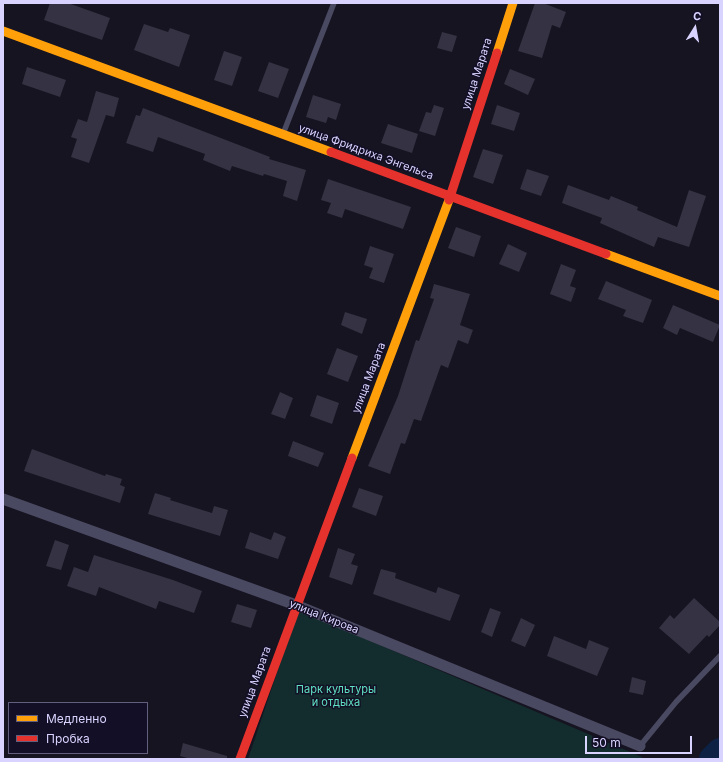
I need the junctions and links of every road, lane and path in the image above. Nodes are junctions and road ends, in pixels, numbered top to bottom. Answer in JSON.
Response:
{"nodes":[{"id":1,"x":334,"y":3,"type":"edge"},
{"id":2,"x":512,"y":3,"type":"edge"},
{"id":3,"x":3,"y":31,"type":"edge"},
{"id":4,"x":283,"y":134,"type":"junction"},
{"id":5,"x":451,"y":196,"type":"junction"},
{"id":6,"x":720,"y":296,"type":"edge"},
{"id":7,"x":3,"y":499,"type":"edge"},
{"id":8,"x":296,"y":605,"type":"junction"},
{"id":9,"x":720,"y":656,"type":"edge"},
{"id":10,"x":640,"y":746,"type":"joint"},
{"id":11,"x":240,"y":759,"type":"edge"}],
"edges":[{"from":1,"to":4,"type":"lane"},
{"from":2,"to":5,"type":"street","name":"улица Марата"},
{"from":3,"to":4,"type":"street","name":"улица Фридриха Энгельса"},
{"from":4,"to":5,"type":"street","name":"улица Фридриха Энгельса"},
{"from":5,"to":6,"type":"street","name":"улица Фридриха Энгельса"},
{"from":5,"to":8,"type":"street","name":"улица Марата"},
{"from":7,"to":8,"type":"street","name":"улица Кирова"},
{"from":8,"to":10,"type":"street","name":"улица Кирова"},
{"from":8,"to":11,"type":"street","name":"улица Марата"},
{"from":9,"to":10,"type":"lane"}]}
